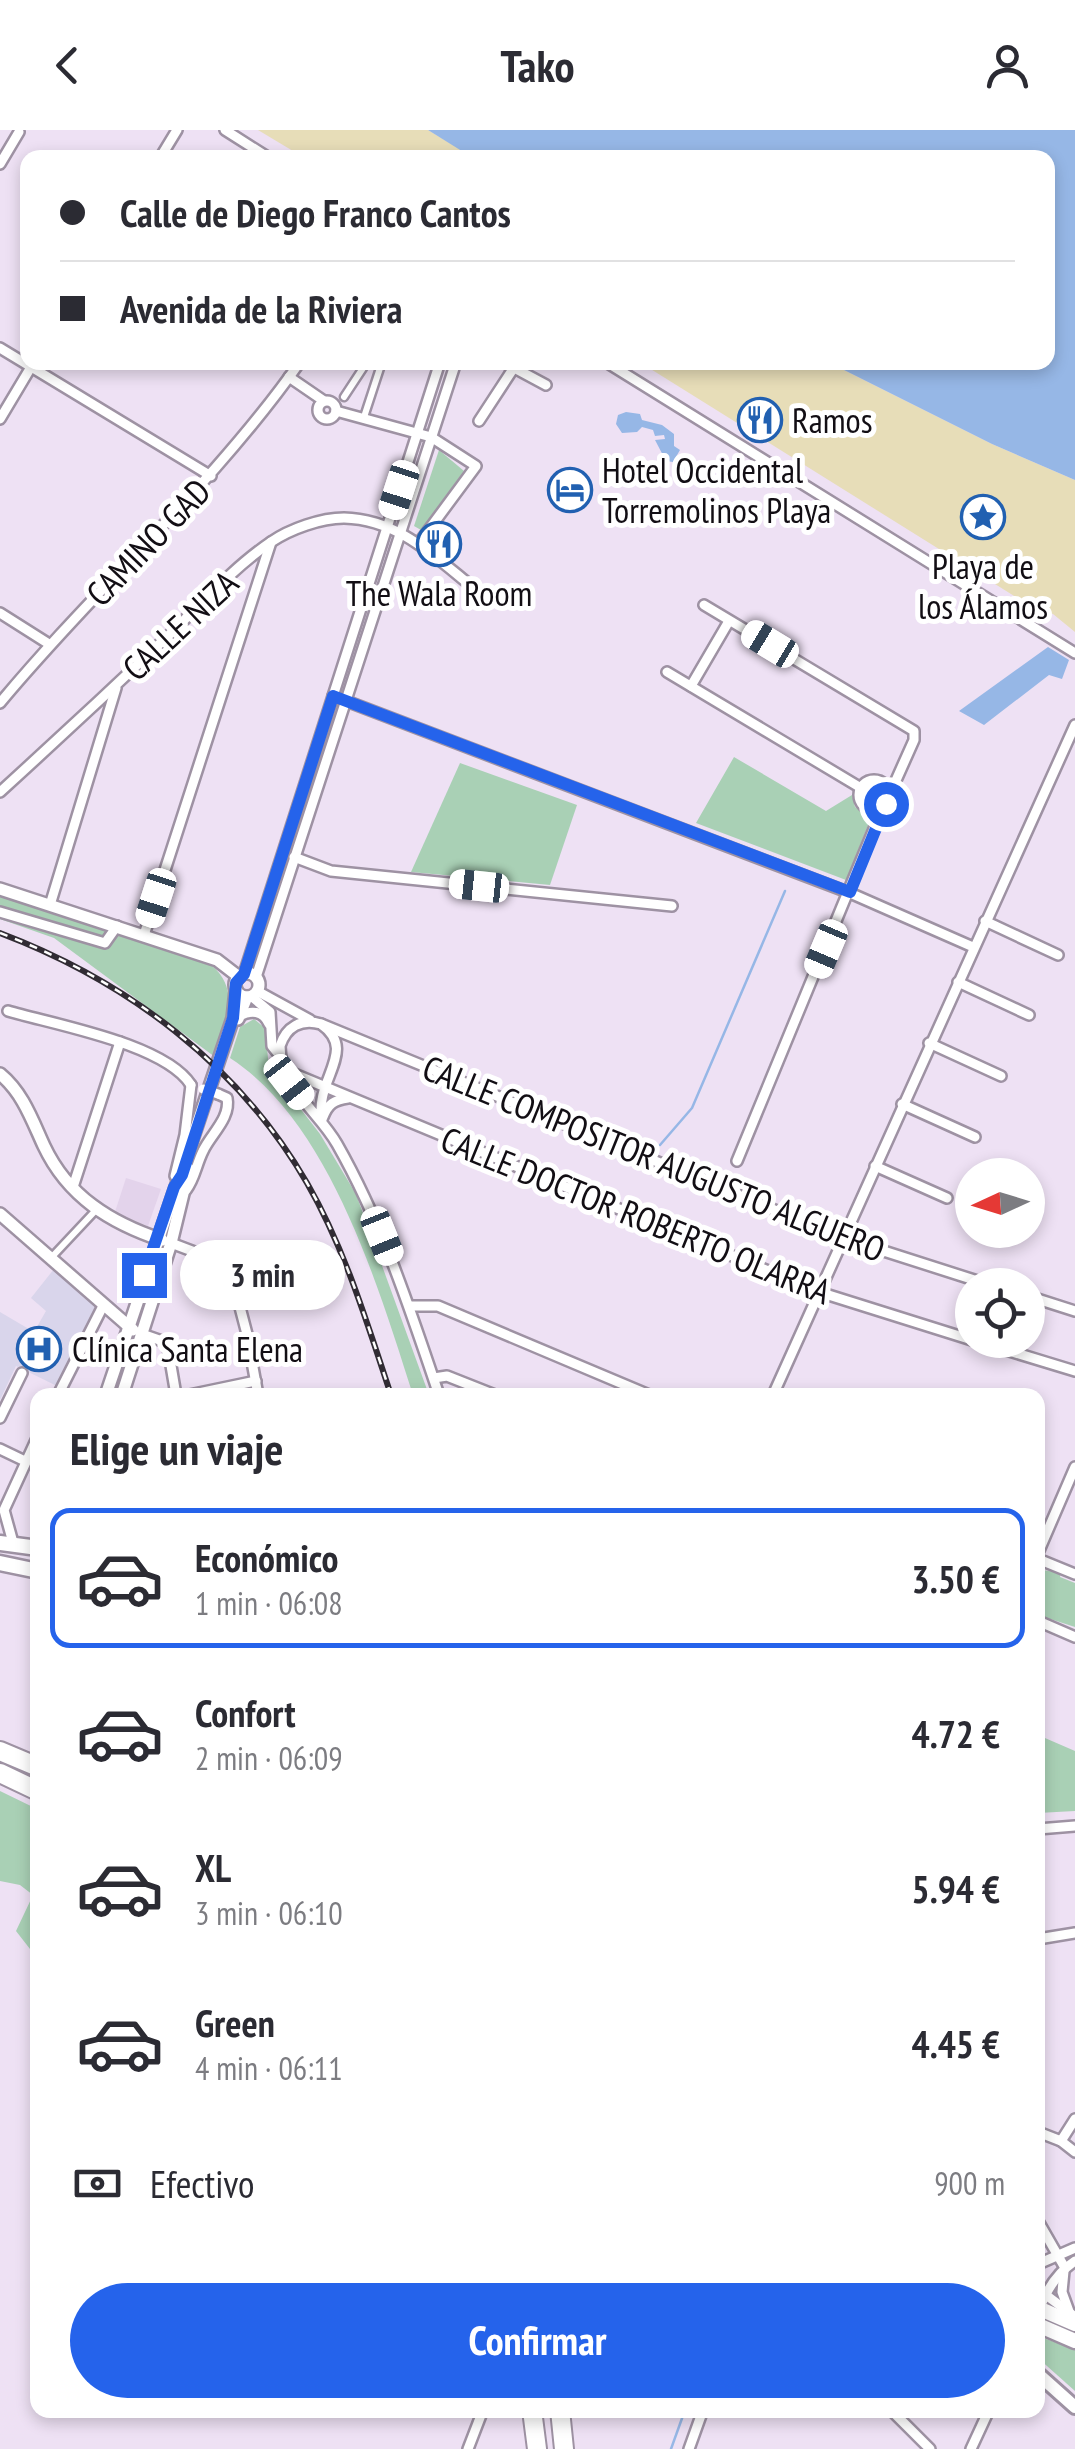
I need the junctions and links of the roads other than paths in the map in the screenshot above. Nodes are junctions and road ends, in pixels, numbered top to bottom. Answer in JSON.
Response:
{"nodes":[{"id":1,"x":225,"y":130,"type":"edge"},
{"id":2,"x":19,"y":132,"type":"edge"},
{"id":3,"x":256,"y":150,"type":"edge"},
{"id":4,"x":0,"y":164,"type":"edge"},
{"id":5,"x":29,"y":370,"type":"edge"},
{"id":6,"x":43,"y":370,"type":"edge"},
{"id":7,"x":294,"y":370,"type":"edge"},
{"id":8,"x":362,"y":370,"type":"edge"},
{"id":9,"x":379,"y":370,"type":"edge"},
{"id":10,"x":437,"y":370,"type":"edge"},
{"id":11,"x":453,"y":370,"type":"edge"},
{"id":12,"x":506,"y":370,"type":"edge"},
{"id":13,"x":516,"y":370,"type":"edge"},
{"id":14,"x":619,"y":370,"type":"edge"},
{"id":15,"x":290,"y":376,"type":"junction"},
{"id":16,"x":546,"y":385,"type":"dead end"},
{"id":17,"x":344,"y":397,"type":"dead end"},
{"id":18,"x":324,"y":402,"type":"junction"},
{"id":19,"x":336,"y":411,"type":"junction"},
{"id":20,"x":364,"y":416,"type":"junction"},
{"id":21,"x":0,"y":419,"type":"edge"},
{"id":22,"x":479,"y":421,"type":"dead end"},
{"id":23,"x":417,"y":434,"type":"junction"},
{"id":24,"x":432,"y":437,"type":"junction"},
{"id":25,"x":211,"y":476,"type":"junction"},
{"id":26,"x":388,"y":527,"type":"junction"},
{"id":27,"x":401,"y":532,"type":"junction"},
{"id":28,"x":271,"y":542,"type":"junction"},
{"id":29,"x":419,"y":544,"type":"junction"},
{"id":30,"x":245,"y":579,"type":"junction"},
{"id":31,"x":470,"y":585,"type":"dead end"},
{"id":32,"x":704,"y":605,"type":"dead end"},
{"id":33,"x":0,"y":612,"type":"edge"},
{"id":34,"x":729,"y":621,"type":"junction"},
{"id":35,"x":49,"y":644,"type":"junction"},
{"id":36,"x":1075,"y":653,"type":"edge"},
{"id":37,"x":667,"y":672,"type":"dead end"},
{"id":38,"x":118,"y":683,"type":"junction"},
{"id":39,"x":691,"y":686,"type":"junction"},
{"id":40,"x":333,"y":696,"type":"junction"},
{"id":41,"x":344,"y":700,"type":"junction"},
{"id":42,"x":0,"y":703,"type":"edge"},
{"id":43,"x":87,"y":712,"type":"junction"},
{"id":44,"x":104,"y":723,"type":"junction"},
{"id":45,"x":1075,"y":726,"type":"edge"},
{"id":46,"x":861,"y":788,"type":"junction"},
{"id":47,"x":0,"y":792,"type":"edge"},
{"id":48,"x":888,"y":796,"type":"junction"},
{"id":49,"x":884,"y":806,"type":"junction"},
{"id":50,"x":294,"y":857,"type":"junction"},
{"id":51,"x":0,"y":889,"type":"edge"},
{"id":52,"x":850,"y":892,"type":"junction"},
{"id":53,"x":50,"y":905,"type":"junction"},
{"id":54,"x":672,"y":906,"type":"dead end"},
{"id":55,"x":0,"y":912,"type":"edge"},
{"id":56,"x":985,"y":921,"type":"junction"},
{"id":57,"x":117,"y":926,"type":"junction"},
{"id":58,"x":144,"y":935,"type":"junction"},
{"id":59,"x":973,"y":947,"type":"junction"},
{"id":60,"x":1058,"y":954,"type":"dead end"},
{"id":61,"x":958,"y":982,"type":"junction"},
{"id":62,"x":247,"y":986,"type":"junction"},
{"id":63,"x":8,"y":1011,"type":"dead end"},
{"id":64,"x":1029,"y":1015,"type":"dead end"},
{"id":65,"x":239,"y":1016,"type":"junction"},
{"id":66,"x":316,"y":1023,"type":"junction"},
{"id":67,"x":271,"y":1029,"type":"junction"},
{"id":68,"x":120,"y":1042,"type":"junction"},
{"id":69,"x":930,"y":1044,"type":"junction"},
{"id":70,"x":280,"y":1056,"type":"junction"},
{"id":71,"x":287,"y":1071,"type":"junction"},
{"id":72,"x":0,"y":1074,"type":"edge"},
{"id":73,"x":327,"y":1074,"type":"junction"},
{"id":74,"x":1001,"y":1076,"type":"dead end"},
{"id":75,"x":304,"y":1080,"type":"junction"},
{"id":76,"x":192,"y":1086,"type":"junction"},
{"id":77,"x":322,"y":1088,"type":"junction"},
{"id":78,"x":348,"y":1098,"type":"junction"},
{"id":79,"x":902,"y":1104,"type":"junction"},
{"id":80,"x":322,"y":1120,"type":"junction"},
{"id":81,"x":975,"y":1138,"type":"dead end"},
{"id":82,"x":736,"y":1161,"type":"dead end"},
{"id":83,"x":875,"y":1166,"type":"junction"},
{"id":84,"x":73,"y":1187,"type":"junction"},
{"id":85,"x":180,"y":1189,"type":"junction"},
{"id":86,"x":947,"y":1198,"type":"dead end"},
{"id":87,"x":96,"y":1210,"type":"junction"},
{"id":88,"x":0,"y":1214,"type":"edge"},
{"id":89,"x":843,"y":1238,"type":"junction"},
{"id":90,"x":157,"y":1239,"type":"junction"},
{"id":91,"x":171,"y":1244,"type":"junction"},
{"id":92,"x":50,"y":1259,"type":"junction"},
{"id":93,"x":955,"y":1274,"type":"edge"},
{"id":94,"x":819,"y":1292,"type":"junction"},
{"id":95,"x":1045,"y":1301,"type":"edge"},
{"id":96,"x":104,"y":1306,"type":"junction"},
{"id":97,"x":410,"y":1306,"type":"junction"},
{"id":98,"x":1075,"y":1310,"type":"edge"},
{"id":99,"x":127,"y":1325,"type":"junction"},
{"id":100,"x":142,"y":1334,"type":"junction"},
{"id":101,"x":955,"y":1334,"type":"edge"},
{"id":102,"x":1030,"y":1358,"type":"edge"},
{"id":103,"x":22,"y":1372,"type":"dead end"},
{"id":104,"x":1075,"y":1372,"type":"edge"},
{"id":105,"x":434,"y":1378,"type":"junction"},
{"id":106,"x":256,"y":1381,"type":"junction"},
{"id":107,"x":62,"y":1388,"type":"edge"},
{"id":108,"x":108,"y":1388,"type":"edge"},
{"id":109,"x":124,"y":1388,"type":"edge"},
{"id":110,"x":175,"y":1388,"type":"edge"},
{"id":111,"x":222,"y":1388,"type":"edge"},
{"id":112,"x":257,"y":1388,"type":"edge"},
{"id":113,"x":437,"y":1388,"type":"edge"},
{"id":114,"x":477,"y":1388,"type":"edge"},
{"id":115,"x":631,"y":1388,"type":"edge"},
{"id":116,"x":776,"y":1388,"type":"edge"},
{"id":117,"x":0,"y":1418,"type":"edge"},
{"id":118,"x":0,"y":1449,"type":"edge"},
{"id":119,"x":30,"y":1451,"type":"edge"},
{"id":120,"x":25,"y":1460,"type":"junction"},
{"id":121,"x":1075,"y":1469,"type":"edge"},
{"id":122,"x":3,"y":1504,"type":"edge"},
{"id":123,"x":4,"y":1540,"type":"edge"},
{"id":124,"x":1045,"y":1540,"type":"edge"},
{"id":125,"x":30,"y":1547,"type":"edge"},
{"id":126,"x":1045,"y":1559,"type":"edge"},
{"id":127,"x":0,"y":1561,"type":"edge"},
{"id":128,"x":30,"y":1566,"type":"edge"},
{"id":129,"x":1075,"y":1574,"type":"edge"},
{"id":130,"x":1045,"y":1624,"type":"edge"},
{"id":131,"x":1075,"y":1637,"type":"edge"},
{"id":132,"x":0,"y":1751,"type":"edge"},
{"id":133,"x":30,"y":1764,"type":"edge"},
{"id":134,"x":0,"y":1773,"type":"edge"},
{"id":135,"x":30,"y":1787,"type":"edge"},
{"id":136,"x":1075,"y":1826,"type":"edge"},
{"id":137,"x":1045,"y":1828,"type":"edge"},
{"id":138,"x":1075,"y":1933,"type":"edge"},
{"id":139,"x":1045,"y":1937,"type":"edge"},
{"id":140,"x":1075,"y":2118,"type":"edge"},
{"id":141,"x":1045,"y":2135,"type":"edge"},
{"id":142,"x":1070,"y":2145,"type":"edge"},
{"id":143,"x":1045,"y":2232,"type":"edge"},
{"id":144,"x":1075,"y":2248,"type":"edge"},
{"id":145,"x":1060,"y":2256,"type":"junction"},
{"id":146,"x":1075,"y":2260,"type":"edge"},
{"id":147,"x":1045,"y":2261,"type":"edge"},
{"id":148,"x":1065,"y":2268,"type":"junction"},
{"id":149,"x":1045,"y":2298,"type":"edge"},
{"id":150,"x":1045,"y":2309,"type":"edge"},
{"id":151,"x":1045,"y":2312,"type":"edge"},
{"id":152,"x":1074,"y":2318,"type":"edge"},
{"id":153,"x":1075,"y":2340,"type":"edge"},
{"id":154,"x":1045,"y":2381,"type":"edge"},
{"id":155,"x":1045,"y":2386,"type":"edge"},
{"id":156,"x":1053,"y":2388,"type":"junction"},
{"id":157,"x":1075,"y":2407,"type":"edge"},
{"id":158,"x":479,"y":2418,"type":"edge"},
{"id":159,"x":533,"y":2418,"type":"edge"},
{"id":160,"x":561,"y":2418,"type":"edge"},
{"id":161,"x":700,"y":2418,"type":"edge"},
{"id":162,"x":900,"y":2418,"type":"edge"},
{"id":163,"x":985,"y":2418,"type":"edge"},
{"id":164,"x":468,"y":2449,"type":"edge"},
{"id":165,"x":537,"y":2449,"type":"edge"},
{"id":166,"x":564,"y":2449,"type":"edge"},
{"id":167,"x":688,"y":2449,"type":"edge"},
{"id":168,"x":930,"y":2449,"type":"edge"},
{"id":169,"x":971,"y":2449,"type":"edge"}],
"edges":[{"from":1,"to":3,"type":"street"},
{"from":2,"to":4,"type":"street"},
{"from":5,"to":21,"type":"street"},
{"from":6,"to":25,"type":"street"},
{"from":7,"to":15,"type":"street","name":"CAMINO GAD"},
{"from":8,"to":17,"type":"street"},
{"from":9,"to":20,"type":"street"},
{"from":10,"to":23,"type":"street"},
{"from":11,"to":24,"type":"street"},
{"from":12,"to":22,"type":"street"},
{"from":13,"to":16,"type":"street"},
{"from":14,"to":36,"type":"street"},
{"from":15,"to":18,"type":"street"},
{"from":15,"to":25,"type":"street","name":"CAMINO GAD"},
{"from":18,"to":19,"type":"street"},
{"from":18,"to":19,"type":"street"},
{"from":19,"to":20,"type":"street"},
{"from":20,"to":23,"type":"street"},
{"from":23,"to":24,"type":"street"},
{"from":23,"to":26,"type":"street"},
{"from":24,"to":27,"type":"street"},
{"from":24,"to":29,"type":"street"},
{"from":25,"to":35,"type":"street","name":"CAMINO GAD"},
{"from":26,"to":27,"type":"street","name":"CALLE NIZA"},
{"from":26,"to":28,"type":"street","name":"CALLE NIZA"},
{"from":26,"to":40,"type":"street"},
{"from":27,"to":29,"type":"street","name":"CALLE NIZA"},
{"from":27,"to":41,"type":"street"},
{"from":28,"to":30,"type":"street"},
{"from":28,"to":30,"type":"street","name":"CALLE NIZA"},
{"from":29,"to":31,"type":"street","name":"CALLE NIZA"},
{"from":30,"to":38,"type":"street","name":"CALLE NIZA"},
{"from":30,"to":58,"type":"street"},
{"from":32,"to":34,"type":"street"},
{"from":33,"to":35,"type":"street"},
{"from":34,"to":39,"type":"street"},
{"from":34,"to":48,"type":"street"},
{"from":35,"to":42,"type":"street","name":"CAMINO GAD"},
{"from":37,"to":39,"type":"street"},
{"from":38,"to":43,"type":"street","name":"CALLE NIZA"},
{"from":38,"to":44,"type":"street"},
{"from":39,"to":46,"type":"street"},
{"from":40,"to":41,"type":"street"},
{"from":40,"to":62,"type":"street"},
{"from":41,"to":50,"type":"street"},
{"from":41,"to":52,"type":"street"},
{"from":43,"to":44,"type":"street"},
{"from":43,"to":47,"type":"street","name":"CALLE NIZA"},
{"from":44,"to":53,"type":"street"},
{"from":45,"to":56,"type":"street"},
{"from":46,"to":48,"type":"street"},
{"from":46,"to":49,"type":"street"},
{"from":48,"to":49,"type":"street"},
{"from":49,"to":52,"type":"street"},
{"from":50,"to":54,"type":"street"},
{"from":50,"to":62,"type":"street"},
{"from":51,"to":53,"type":"street"},
{"from":52,"to":59,"type":"street"},
{"from":52,"to":82,"type":"street"},
{"from":53,"to":57,"type":"street"},
{"from":55,"to":57,"type":"street"},
{"from":56,"to":59,"type":"street"},
{"from":56,"to":60,"type":"street"},
{"from":57,"to":58,"type":"street"},
{"from":58,"to":62,"type":"street"},
{"from":59,"to":61,"type":"street"},
{"from":61,"to":64,"type":"street"},
{"from":61,"to":69,"type":"street"},
{"from":62,"to":65,"type":"street"},
{"from":62,"to":66,"type":"street","name":"CALLE COMPOSITOR AUGUSTO ALGUERO"},
{"from":62,"to":67,"type":"street"},
{"from":62,"to":85,"type":"street"},
{"from":63,"to":68,"type":"street"},
{"from":65,"to":67,"type":"street"},
{"from":65,"to":85,"type":"street"},
{"from":66,"to":70,"type":"street"},
{"from":66,"to":73,"type":"street"},
{"from":66,"to":89,"type":"street","name":"CALLE COMPOSITOR AUGUSTO ALGUERO"},
{"from":67,"to":70,"type":"street"},
{"from":68,"to":76,"type":"street"},
{"from":68,"to":84,"type":"street"},
{"from":69,"to":74,"type":"street"},
{"from":69,"to":79,"type":"street"},
{"from":70,"to":71,"type":"street"},
{"from":71,"to":75,"type":"street"},
{"from":71,"to":80,"type":"street"},
{"from":72,"to":84,"type":"street"},
{"from":73,"to":75,"type":"street"},
{"from":73,"to":77,"type":"street"},
{"from":75,"to":77,"type":"street","name":"CALLE DOCTOR ROBERTO OLARRA"},
{"from":76,"to":85,"type":"street"},
{"from":76,"to":85,"type":"street","bridge":true},
{"from":77,"to":78,"type":"street","name":"CALLE DOCTOR ROBERTO OLARRA"},
{"from":77,"to":80,"type":"street"},
{"from":78,"to":80,"type":"street"},
{"from":78,"to":94,"type":"street","name":"CALLE DOCTOR ROBERTO OLARRA"},
{"from":79,"to":81,"type":"street"},
{"from":79,"to":83,"type":"street"},
{"from":80,"to":97,"type":"street"},
{"from":83,"to":86,"type":"street"},
{"from":83,"to":89,"type":"street"},
{"from":84,"to":87,"type":"street"},
{"from":85,"to":90,"type":"street"},
{"from":85,"to":91,"type":"street"},
{"from":87,"to":90,"type":"street"},
{"from":87,"to":92,"type":"street"},
{"from":88,"to":92,"type":"street"},
{"from":89,"to":93,"type":"street","name":"CALLE COMPOSITOR AUGUSTO ALGUERO"},
{"from":89,"to":94,"type":"street"},
{"from":90,"to":91,"type":"street"},
{"from":90,"to":99,"type":"street"},
{"from":91,"to":100,"type":"street"},
{"from":91,"to":106,"type":"street"},
{"from":92,"to":96,"type":"street"},
{"from":94,"to":101,"type":"street","name":"CALLE DOCTOR ROBERTO OLARRA"},
{"from":94,"to":116,"type":"street"},
{"from":95,"to":98,"type":"street"},
{"from":96,"to":99,"type":"street"},
{"from":96,"to":107,"type":"street"},
{"from":97,"to":105,"type":"street"},
{"from":97,"to":115,"type":"street"},
{"from":99,"to":100,"type":"street"},
{"from":99,"to":108,"type":"street"},
{"from":100,"to":109,"type":"street"},
{"from":100,"to":110,"type":"street"},
{"from":102,"to":104,"type":"street","name":"CALLE DOCTOR ROBERTO OLARRA"},
{"from":103,"to":117,"type":"street"},
{"from":105,"to":113,"type":"street"},
{"from":105,"to":114,"type":"street"},
{"from":106,"to":111,"type":"street"},
{"from":106,"to":112,"type":"street"},
{"from":118,"to":120,"type":"street"},
{"from":119,"to":120,"type":"street"},
{"from":120,"to":122,"type":"street"},
{"from":121,"to":124,"type":"street"},
{"from":122,"to":123,"type":"street"},
{"from":123,"to":125,"type":"main road"},
{"from":126,"to":129,"type":"street"},
{"from":127,"to":128,"type":"main road"},
{"from":130,"to":131,"type":"street"},
{"from":132,"to":133,"type":"highway"},
{"from":134,"to":135,"type":"highway"},
{"from":136,"to":137,"type":"street"},
{"from":138,"to":139,"type":"street"},
{"from":140,"to":142,"type":"street"},
{"from":141,"to":142,"type":"street"},
{"from":143,"to":145,"type":"street"},
{"from":144,"to":145,"type":"street"},
{"from":145,"to":147,"type":"street"},
{"from":145,"to":148,"type":"street"},
{"from":146,"to":148,"type":"street"},
{"from":148,"to":149,"type":"street"},
{"from":148,"to":152,"type":"street"},
{"from":150,"to":152,"type":"main road"},
{"from":151,"to":153,"type":"main road"},
{"from":154,"to":156,"type":"main road"},
{"from":155,"to":156,"type":"street"},
{"from":156,"to":157,"type":"main road"},
{"from":158,"to":164,"type":"street"},
{"from":159,"to":165,"type":"highway"},
{"from":160,"to":166,"type":"highway"},
{"from":161,"to":167,"type":"street"},
{"from":162,"to":168,"type":"street"},
{"from":163,"to":169,"type":"street"}]}
